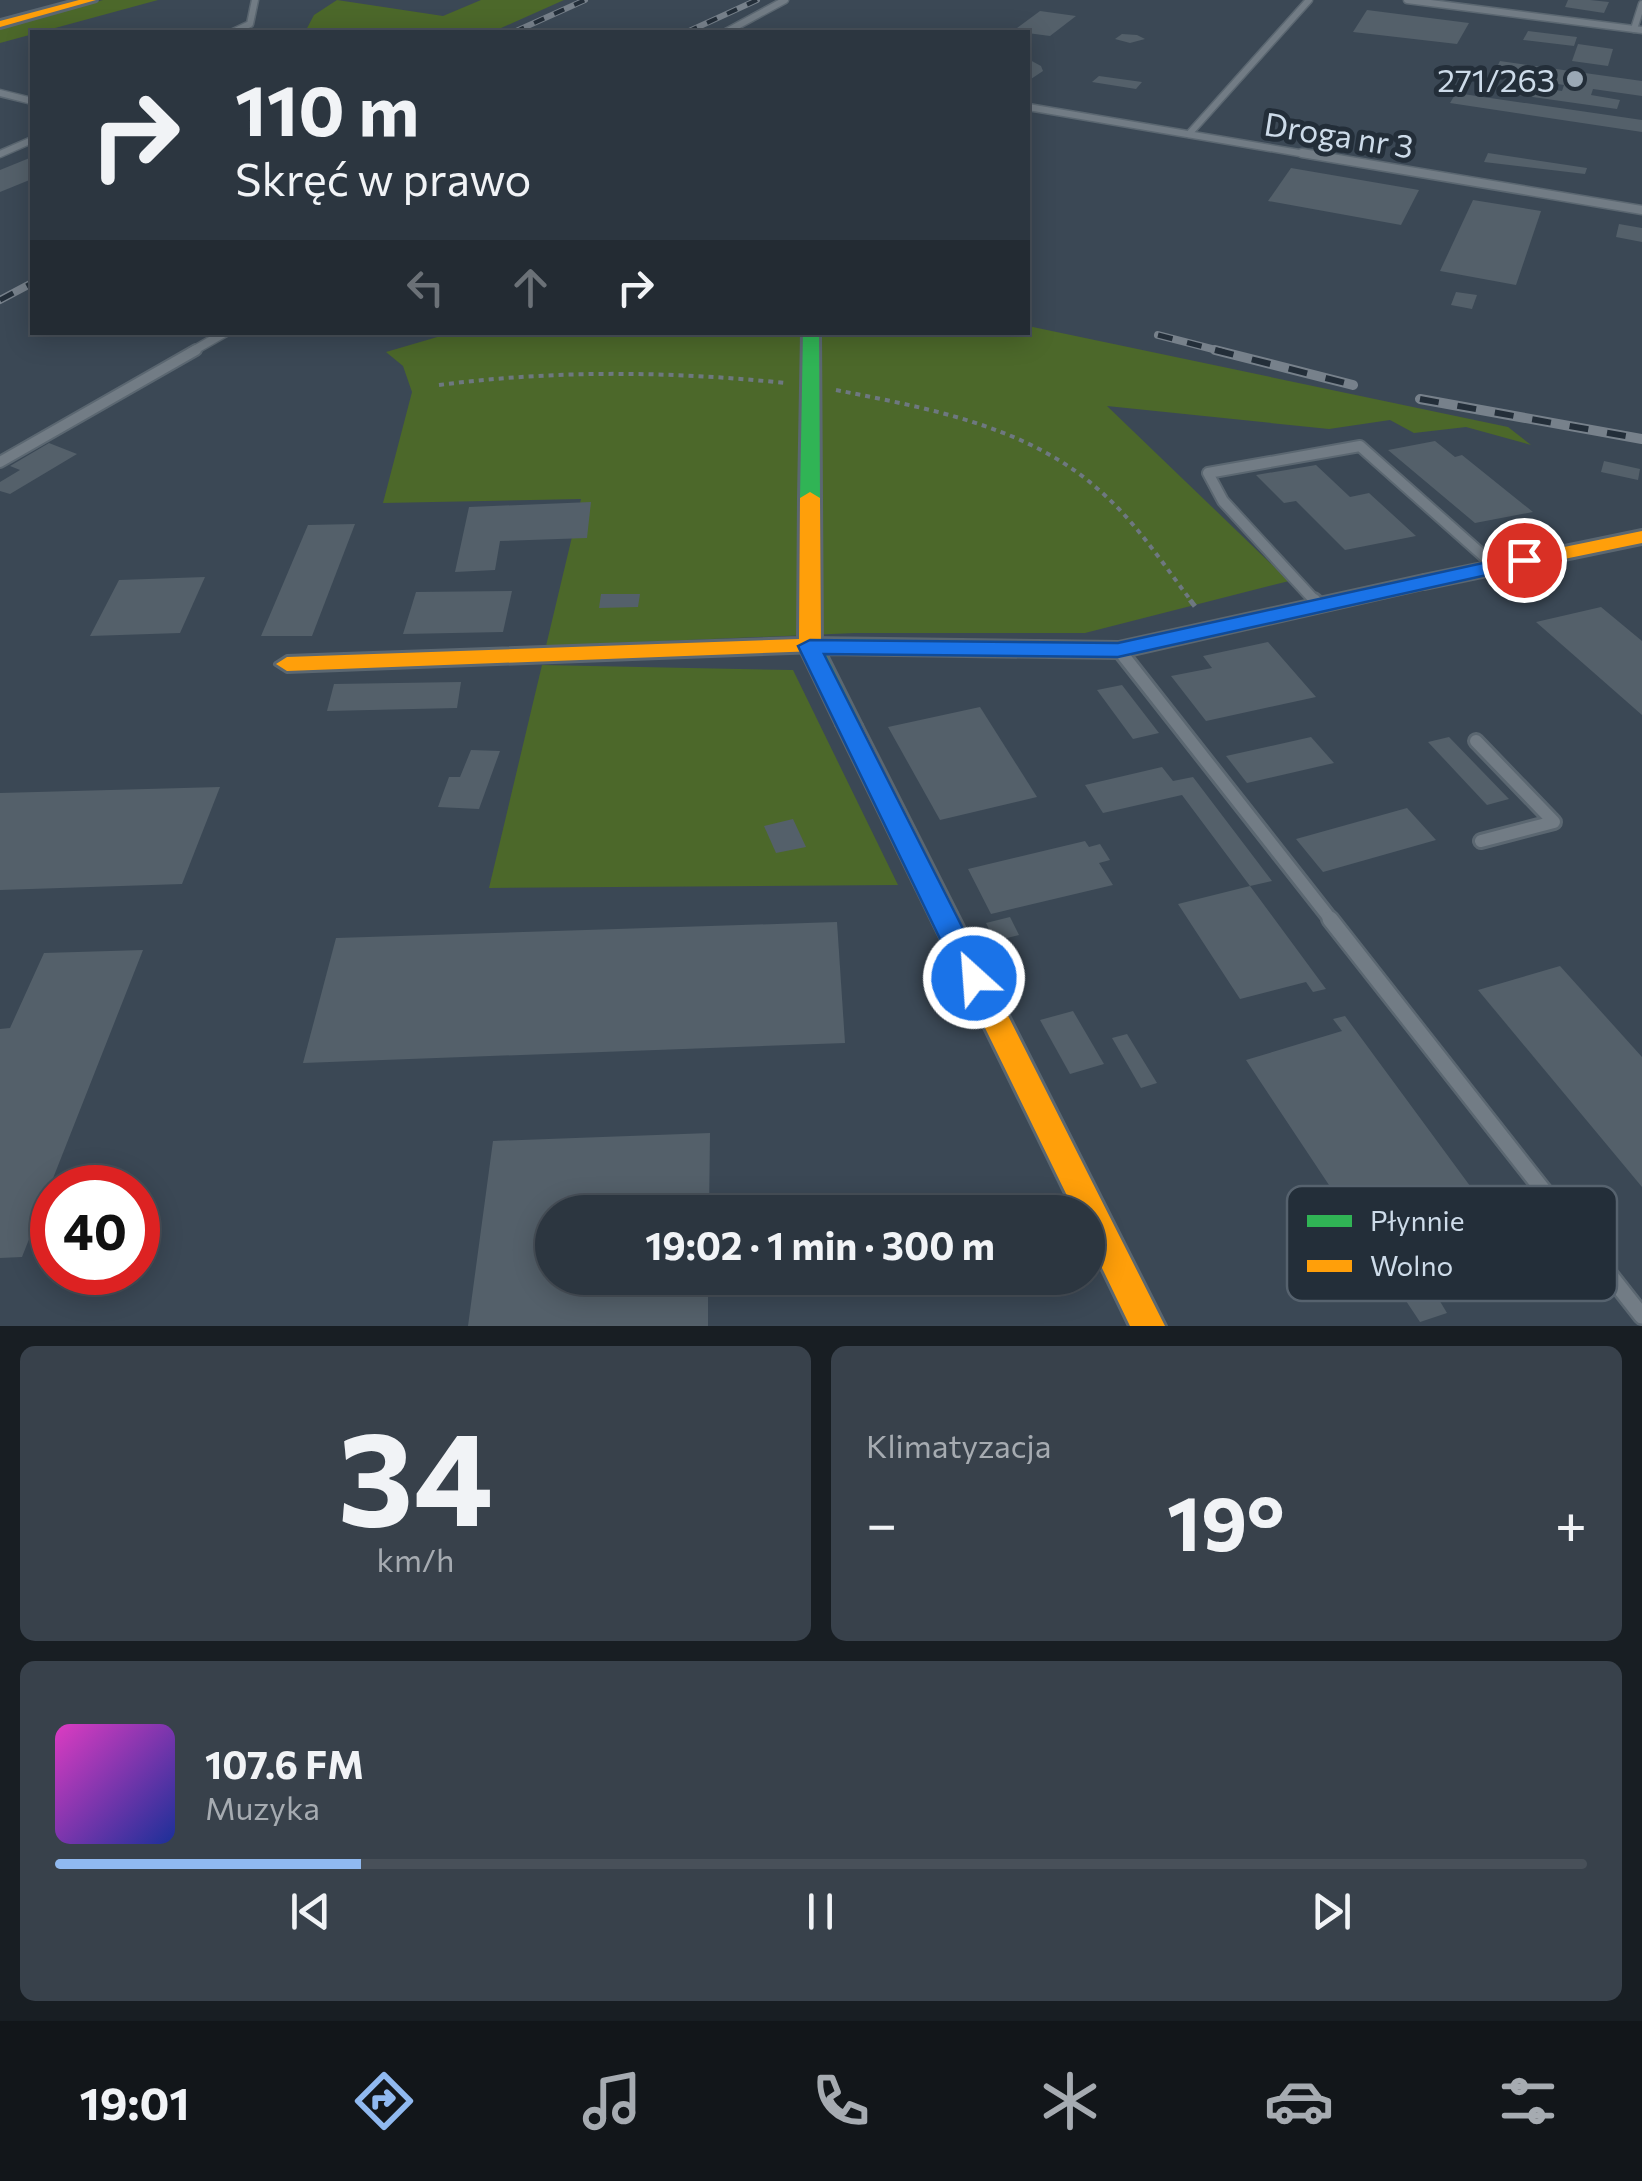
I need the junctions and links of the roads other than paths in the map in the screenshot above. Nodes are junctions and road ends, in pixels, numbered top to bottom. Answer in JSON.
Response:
{"nodes":[{"id":1,"x":91,"y":0,"type":"edge"},
{"id":2,"x":255,"y":0,"type":"edge"},
{"id":3,"x":785,"y":0,"type":"edge"},
{"id":4,"x":1309,"y":0,"type":"edge"},
{"id":5,"x":1407,"y":0,"type":"edge"},
{"id":6,"x":1642,"y":4,"type":"edge"},
{"id":7,"x":0,"y":24,"type":"edge"},
{"id":8,"x":237,"y":30,"type":"edge"},
{"id":9,"x":730,"y":30,"type":"edge"},
{"id":10,"x":1638,"y":30,"type":"edge"},
{"id":11,"x":0,"y":94,"type":"edge"},
{"id":12,"x":30,"y":101,"type":"edge"},
{"id":13,"x":1030,"y":108,"type":"edge"},
{"id":14,"x":1189,"y":134,"type":"junction"},
{"id":15,"x":30,"y":141,"type":"edge"},
{"id":16,"x":0,"y":154,"type":"edge"},
{"id":17,"x":1642,"y":210,"type":"edge"},
{"id":18,"x":221,"y":335,"type":"edge"},
{"id":19,"x":811,"y":335,"type":"edge"},
{"id":20,"x":0,"y":462,"type":"edge"},
{"id":21,"x":1642,"y":537,"type":"edge"},
{"id":22,"x":1495,"y":566,"type":"junction"},
{"id":23,"x":1318,"y":604,"type":"junction"},
{"id":24,"x":810,"y":646,"type":"junction"},
{"id":25,"x":1118,"y":650,"type":"junction"},
{"id":26,"x":288,"y":664,"type":"dead end"},
{"id":27,"x":1476,"y":741,"type":"dead end"},
{"id":28,"x":1482,"y":841,"type":"dead end"},
{"id":29,"x":1540,"y":1186,"type":"edge"},
{"id":30,"x":1617,"y":1284,"type":"edge"},
{"id":31,"x":1642,"y":1316,"type":"edge"},
{"id":32,"x":1148,"y":1326,"type":"edge"}],
"edges":[{"from":1,"to":7,"type":"street"},
{"from":2,"to":8,"type":"lane"},
{"from":3,"to":9,"type":"lane"},
{"from":4,"to":14,"type":"lane"},
{"from":5,"to":10,"type":"lane"},
{"from":6,"to":10,"type":"lane"},
{"from":11,"to":12,"type":"lane"},
{"from":13,"to":14,"type":"lane","name":"Droga nr 3"},
{"from":14,"to":17,"type":"lane","name":"Droga nr 3"},
{"from":15,"to":16,"type":"lane"},
{"from":18,"to":20,"type":"lane"},
{"from":19,"to":24,"type":"street"},
{"from":21,"to":22,"type":"street"},
{"from":22,"to":23,"type":"street"},
{"from":22,"to":23,"type":"lane"},
{"from":23,"to":25,"type":"street"},
{"from":24,"to":25,"type":"street"},
{"from":24,"to":26,"type":"street"},
{"from":24,"to":32,"type":"street"},
{"from":25,"to":29,"type":"lane"},
{"from":27,"to":28,"type":"lane"},
{"from":30,"to":31,"type":"lane"}]}
